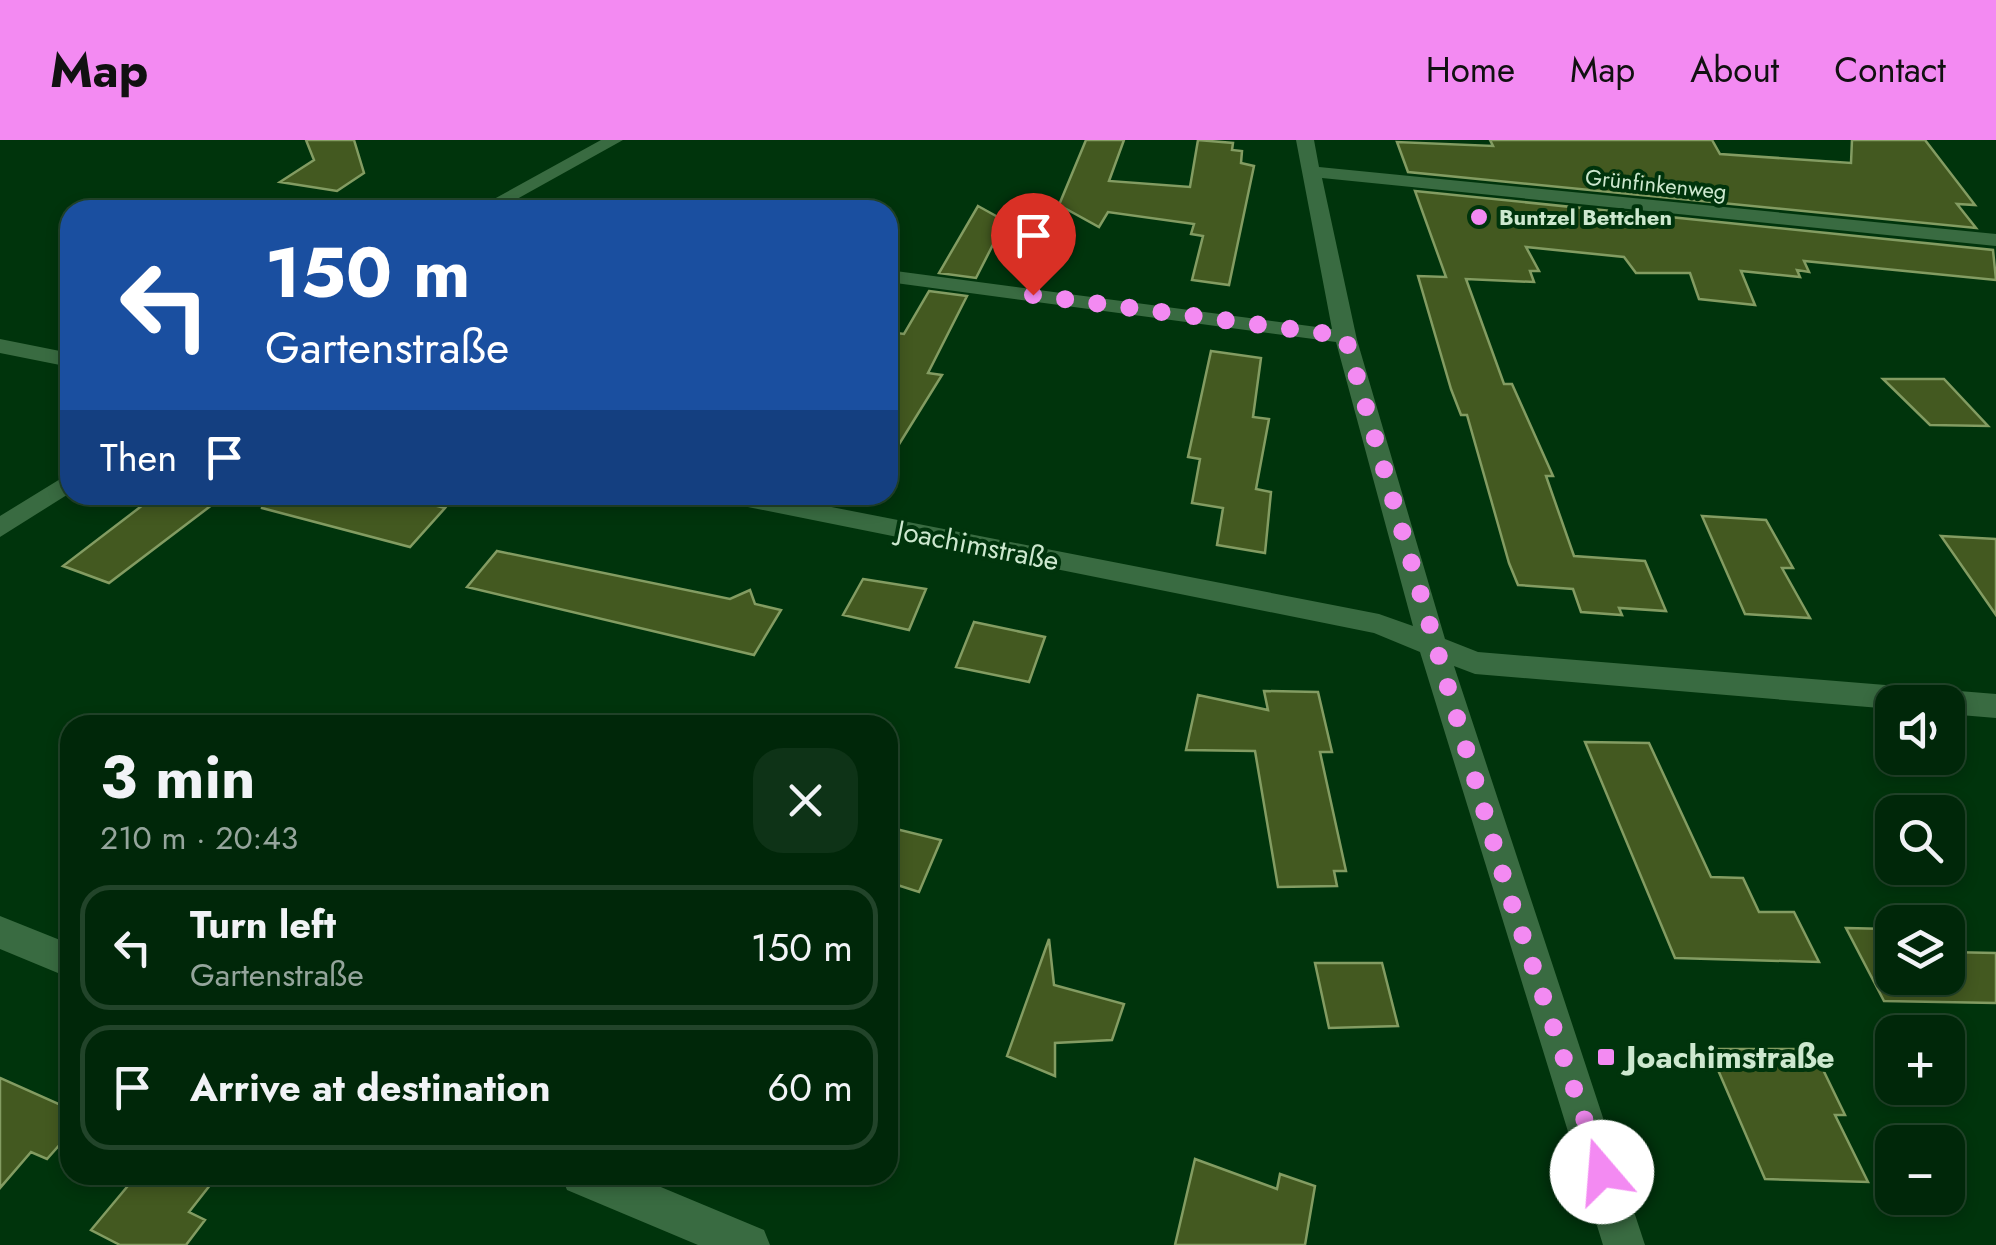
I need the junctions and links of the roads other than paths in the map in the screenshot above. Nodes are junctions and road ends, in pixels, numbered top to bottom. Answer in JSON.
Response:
{"nodes":[{"id":1,"x":614,"y":140,"type":"edge"},
{"id":2,"x":1305,"y":140,"type":"edge"},
{"id":3,"x":1311,"y":172,"type":"junction"},
{"id":4,"x":502,"y":200,"type":"edge"},
{"id":5,"x":1996,"y":240,"type":"edge"},
{"id":6,"x":898,"y":277,"type":"edge"},
{"id":7,"x":1345,"y":336,"type":"junction"},
{"id":8,"x":0,"y":346,"type":"edge"},
{"id":9,"x":60,"y":358,"type":"edge"},
{"id":10,"x":60,"y":489,"type":"edge"},
{"id":11,"x":778,"y":505,"type":"edge"},
{"id":12,"x":0,"y":528,"type":"edge"},
{"id":13,"x":1435,"y":648,"type":"junction"},
{"id":14,"x":1996,"y":706,"type":"edge"},
{"id":15,"x":0,"y":932,"type":"edge"},
{"id":16,"x":60,"y":957,"type":"edge"},
{"id":17,"x":606,"y":1185,"type":"edge"},
{"id":18,"x":749,"y":1245,"type":"edge"},
{"id":19,"x":1624,"y":1245,"type":"edge"}],
"edges":[{"from":1,"to":4,"type":"street"},
{"from":2,"to":3,"type":"street"},
{"from":3,"to":5,"type":"street","name":"Grünfinkenweg"},
{"from":3,"to":7,"type":"street"},
{"from":6,"to":7,"type":"street"},
{"from":7,"to":13,"type":"street"},
{"from":8,"to":9,"type":"street"},
{"from":10,"to":12,"type":"street"},
{"from":11,"to":13,"type":"street","name":"Joachimstraße"},
{"from":13,"to":14,"type":"street","name":"Joachimstraße"},
{"from":13,"to":19,"type":"street"},
{"from":15,"to":16,"type":"street"},
{"from":17,"to":18,"type":"street"}]}
